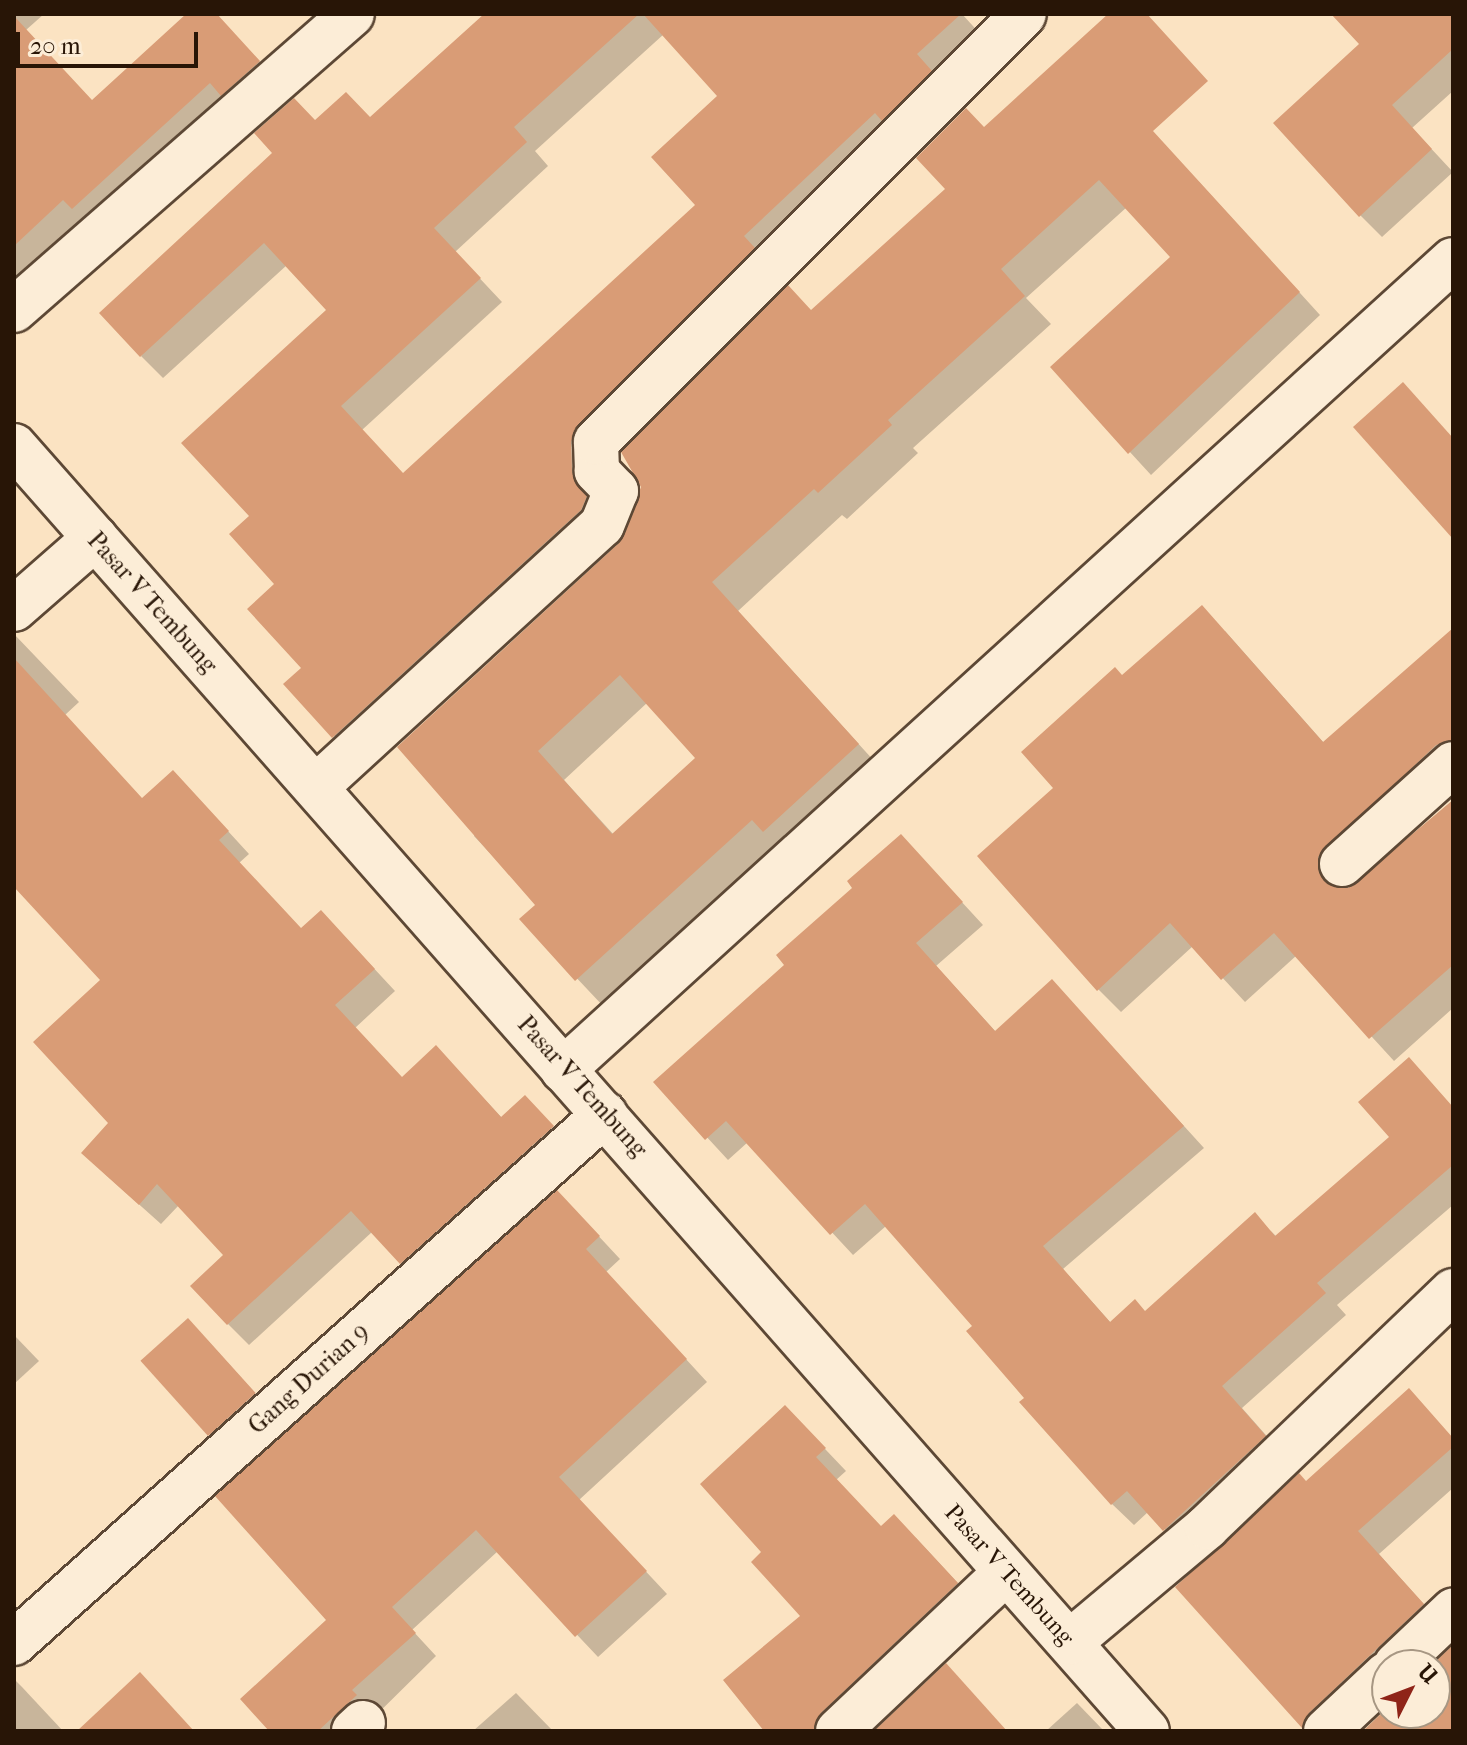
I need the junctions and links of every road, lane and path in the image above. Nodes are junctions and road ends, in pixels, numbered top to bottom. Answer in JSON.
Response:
{"nodes":[{"id":1,"x":352,"y":14,"type":"edge"},
{"id":2,"x":1024,"y":14,"type":"edge"},
{"id":3,"x":1453,"y":260,"type":"edge"},
{"id":4,"x":14,"y":310,"type":"edge"},
{"id":5,"x":14,"y":446,"type":"edge"},
{"id":6,"x":95,"y":538,"type":"junction"},
{"id":7,"x":14,"y":609,"type":"edge"},
{"id":8,"x":1453,"y":764,"type":"edge"},
{"id":9,"x":317,"y":786,"type":"junction"},
{"id":10,"x":1342,"y":864,"type":"dead end"},
{"id":11,"x":563,"y":1070,"type":"junction"},
{"id":12,"x":605,"y":1114,"type":"junction"},
{"id":13,"x":1453,"y":1291,"type":"edge"},
{"id":14,"x":1005,"y":1573,"type":"junction"},
{"id":15,"x":1453,"y":1611,"type":"edge"},
{"id":16,"x":1070,"y":1642,"type":"junction"},
{"id":17,"x":14,"y":1643,"type":"edge"},
{"id":18,"x":1413,"y":1649,"type":"edge"},
{"id":19,"x":1371,"y":1689,"type":"edge"},
{"id":20,"x":838,"y":1731,"type":"edge"},
{"id":21,"x":1147,"y":1731,"type":"edge"},
{"id":22,"x":1326,"y":1731,"type":"edge"}],
"edges":[{"from":1,"to":4,"type":"street"},
{"from":2,"to":9,"type":"street"},
{"from":3,"to":11,"type":"street"},
{"from":5,"to":6,"type":"street","name":"Pasar V Tembung"},
{"from":6,"to":7,"type":"street"},
{"from":6,"to":9,"type":"street","name":"Pasar V Tembung"},
{"from":8,"to":10,"type":"street"},
{"from":9,"to":11,"type":"street","name":"Pasar V Tembung"},
{"from":11,"to":12,"type":"street","name":"Pasar V Tembung"},
{"from":12,"to":14,"type":"street","name":"Pasar V Tembung"},
{"from":12,"to":17,"type":"street","name":"Gang Durian 9"},
{"from":13,"to":16,"type":"street"},
{"from":14,"to":16,"type":"street","name":"Pasar V Tembung"},
{"from":14,"to":20,"type":"street"},
{"from":15,"to":18,"type":"street"},
{"from":16,"to":21,"type":"street","name":"Pasar V Tembung"},
{"from":19,"to":22,"type":"street"}]}
